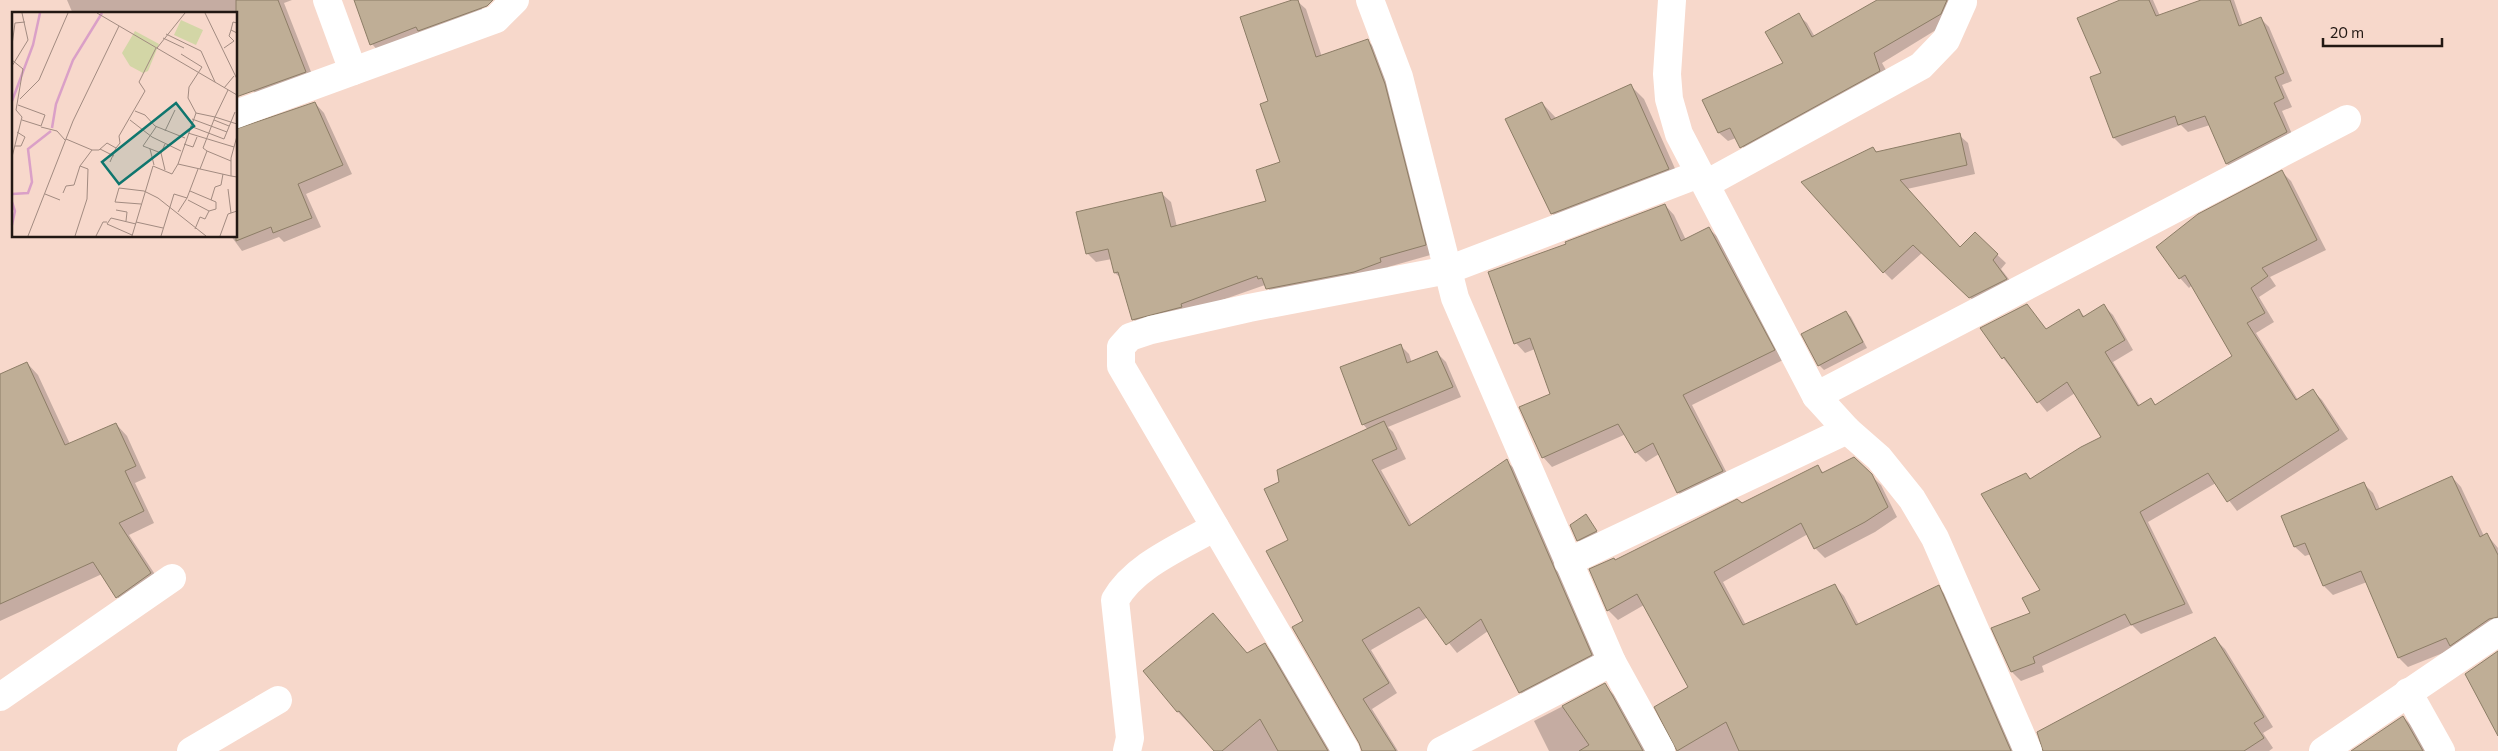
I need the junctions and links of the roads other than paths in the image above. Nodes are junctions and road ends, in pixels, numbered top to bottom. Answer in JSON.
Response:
{"nodes":[{"id":1,"x":327,"y":0,"type":"edge"},
{"id":2,"x":515,"y":0,"type":"edge"},
{"id":3,"x":1370,"y":0,"type":"edge"},
{"id":4,"x":1672,"y":0,"type":"edge"},
{"id":5,"x":1963,"y":2,"type":"dead end"},
{"id":6,"x":353,"y":72,"type":"junction"},
{"id":7,"x":238,"y":113,"type":"edge"},
{"id":8,"x":2347,"y":119,"type":"dead end"},
{"id":9,"x":1702,"y":179,"type":"junction"},
{"id":10,"x":1448,"y":270,"type":"junction"},
{"id":11,"x":1816,"y":396,"type":"junction"},
{"id":12,"x":1847,"y":430,"type":"junction"},
{"id":13,"x":1215,"y":527,"type":"junction"},
{"id":14,"x":1568,"y":562,"type":"junction"},
{"id":15,"x":172,"y":578,"type":"dead end"},
{"id":16,"x":2498,"y":632,"type":"edge"},
{"id":17,"x":1612,"y":662,"type":"junction"},
{"id":18,"x":2408,"y":692,"type":"junction"},
{"id":19,"x":0,"y":696,"type":"edge"},
{"id":20,"x":278,"y":700,"type":"dead end"},
{"id":21,"x":191,"y":751,"type":"edge"},
{"id":22,"x":1127,"y":751,"type":"edge"},
{"id":23,"x":1346,"y":751,"type":"edge"},
{"id":24,"x":1441,"y":751,"type":"edge"},
{"id":25,"x":1661,"y":751,"type":"edge"},
{"id":26,"x":2028,"y":751,"type":"edge"},
{"id":27,"x":2323,"y":751,"type":"edge"},
{"id":28,"x":2441,"y":751,"type":"edge"}],
"edges":[{"from":1,"to":6,"type":"street"},
{"from":2,"to":6,"type":"street"},
{"from":3,"to":10,"type":"street"},
{"from":4,"to":9,"type":"street"},
{"from":5,"to":9,"type":"street"},
{"from":6,"to":7,"type":"street"},
{"from":8,"to":11,"type":"street"},
{"from":9,"to":10,"type":"street"},
{"from":9,"to":11,"type":"street"},
{"from":10,"to":13,"type":"street"},
{"from":10,"to":14,"type":"street"},
{"from":11,"to":12,"type":"street"},
{"from":12,"to":14,"type":"street"},
{"from":12,"to":26,"type":"street"},
{"from":13,"to":22,"type":"street"},
{"from":13,"to":23,"type":"street"},
{"from":14,"to":17,"type":"street"},
{"from":15,"to":19,"type":"street"},
{"from":16,"to":18,"type":"street"},
{"from":17,"to":24,"type":"street"},
{"from":17,"to":25,"type":"street"},
{"from":18,"to":27,"type":"street"},
{"from":18,"to":28,"type":"street"},
{"from":20,"to":21,"type":"street"}]}
